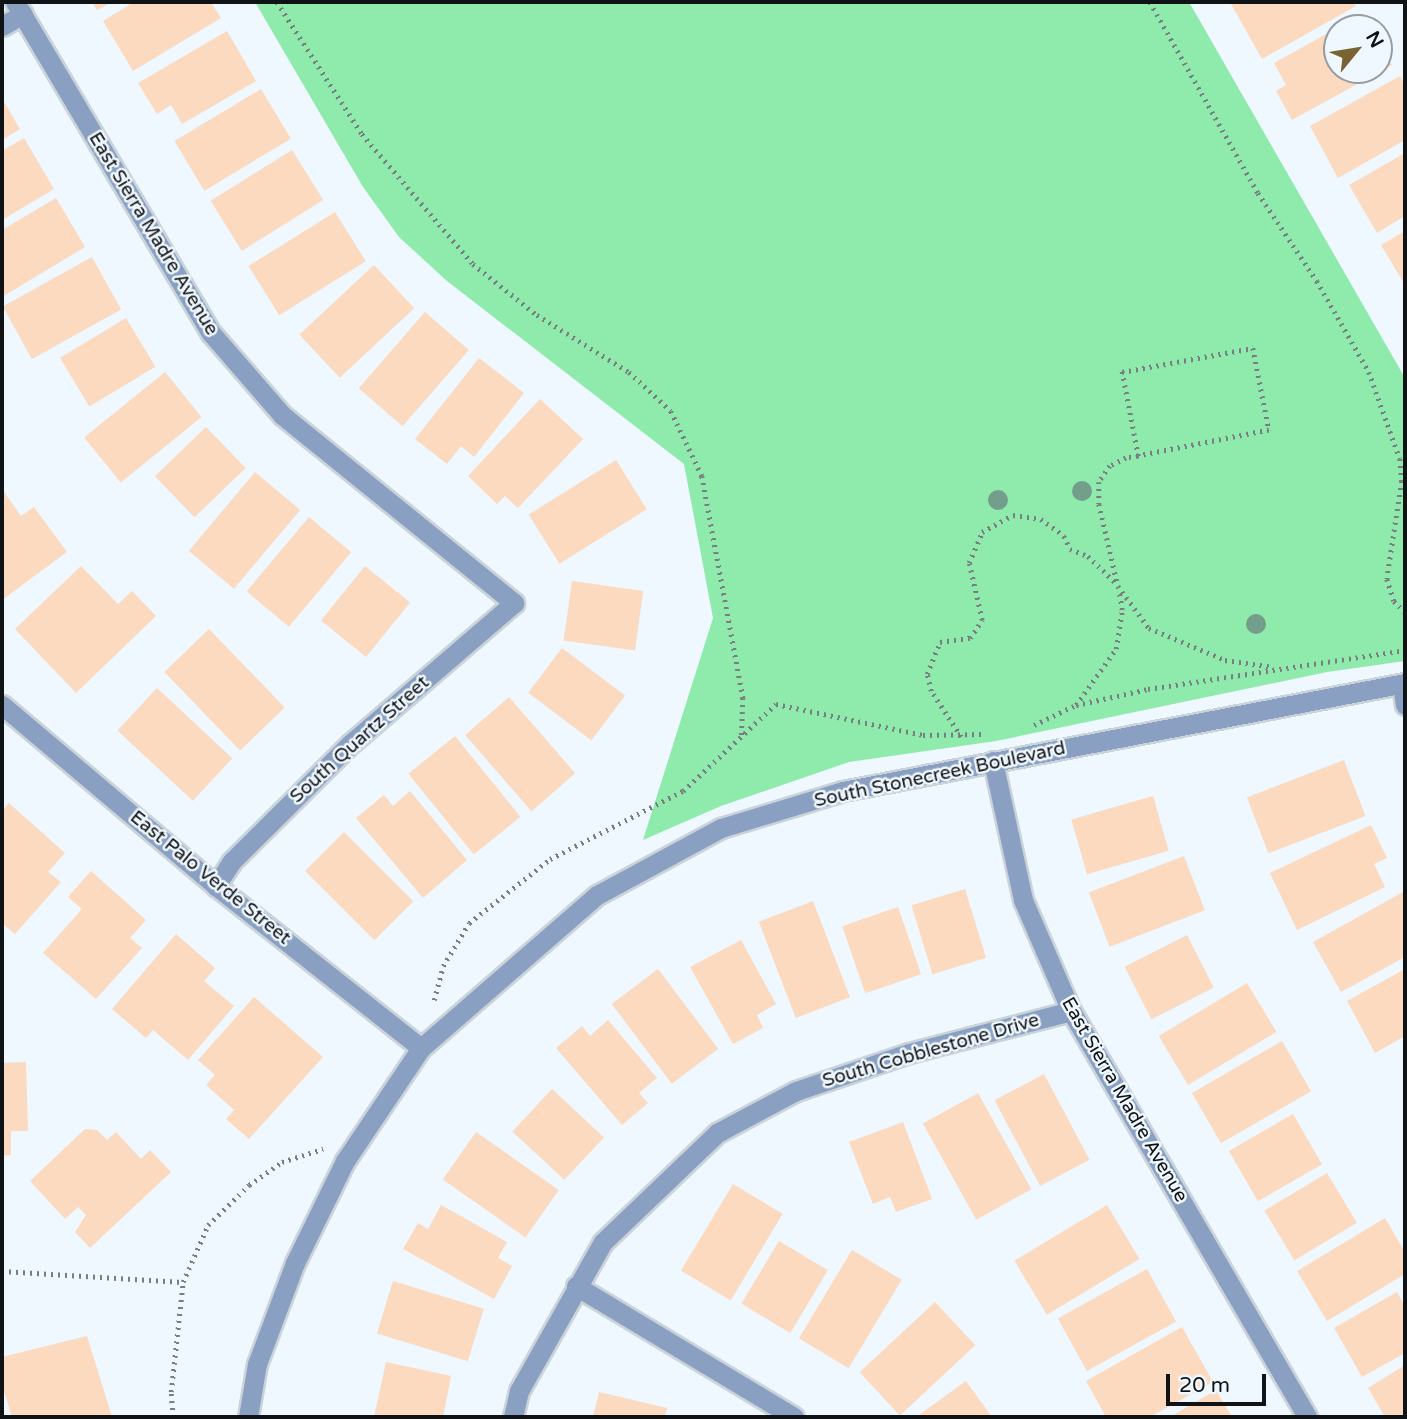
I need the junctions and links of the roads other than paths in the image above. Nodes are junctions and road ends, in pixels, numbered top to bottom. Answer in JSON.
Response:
{"nodes":[{"id":1,"x":19,"y":8,"type":"edge"},
{"id":2,"x":2,"y":26,"type":"edge"},
{"id":3,"x":514,"y":603,"type":"joint"},
{"id":4,"x":1403,"y":683,"type":"edge"},
{"id":5,"x":2,"y":705,"type":"edge"},
{"id":6,"x":1405,"y":705,"type":"edge"},
{"id":7,"x":993,"y":761,"type":"junction"},
{"id":8,"x":216,"y":886,"type":"junction"},
{"id":9,"x":1071,"y":1011,"type":"junction"},
{"id":10,"x":421,"y":1048,"type":"junction"},
{"id":11,"x":576,"y":1286,"type":"junction"},
{"id":12,"x":248,"y":1417,"type":"edge"},
{"id":13,"x":513,"y":1417,"type":"edge"},
{"id":14,"x":794,"y":1417,"type":"edge"},
{"id":15,"x":1307,"y":1417,"type":"edge"}],
"edges":[{"from":1,"to":2,"type":"street"},
{"from":1,"to":3,"type":"street","name":"East Sierra Madre Avenue"},
{"from":3,"to":8,"type":"street","name":"South Quartz Street"},
{"from":4,"to":6,"type":"street"},
{"from":4,"to":7,"type":"street","name":"South Stonecreek Boulevard"},
{"from":5,"to":8,"type":"street","name":"East Palo Verde Street"},
{"from":7,"to":9,"type":"street","name":"East Sierra Madre Avenue"},
{"from":7,"to":10,"type":"street","name":"South Stonecreek Boulevard"},
{"from":8,"to":10,"type":"street","name":"East Palo Verde Street"},
{"from":9,"to":11,"type":"street","name":"South Cobblestone Drive"},
{"from":9,"to":15,"type":"street","name":"East Sierra Madre Avenue"},
{"from":10,"to":12,"type":"street"},
{"from":11,"to":13,"type":"street","name":"South Cobblestone Drive"},
{"from":11,"to":14,"type":"street"}]}
